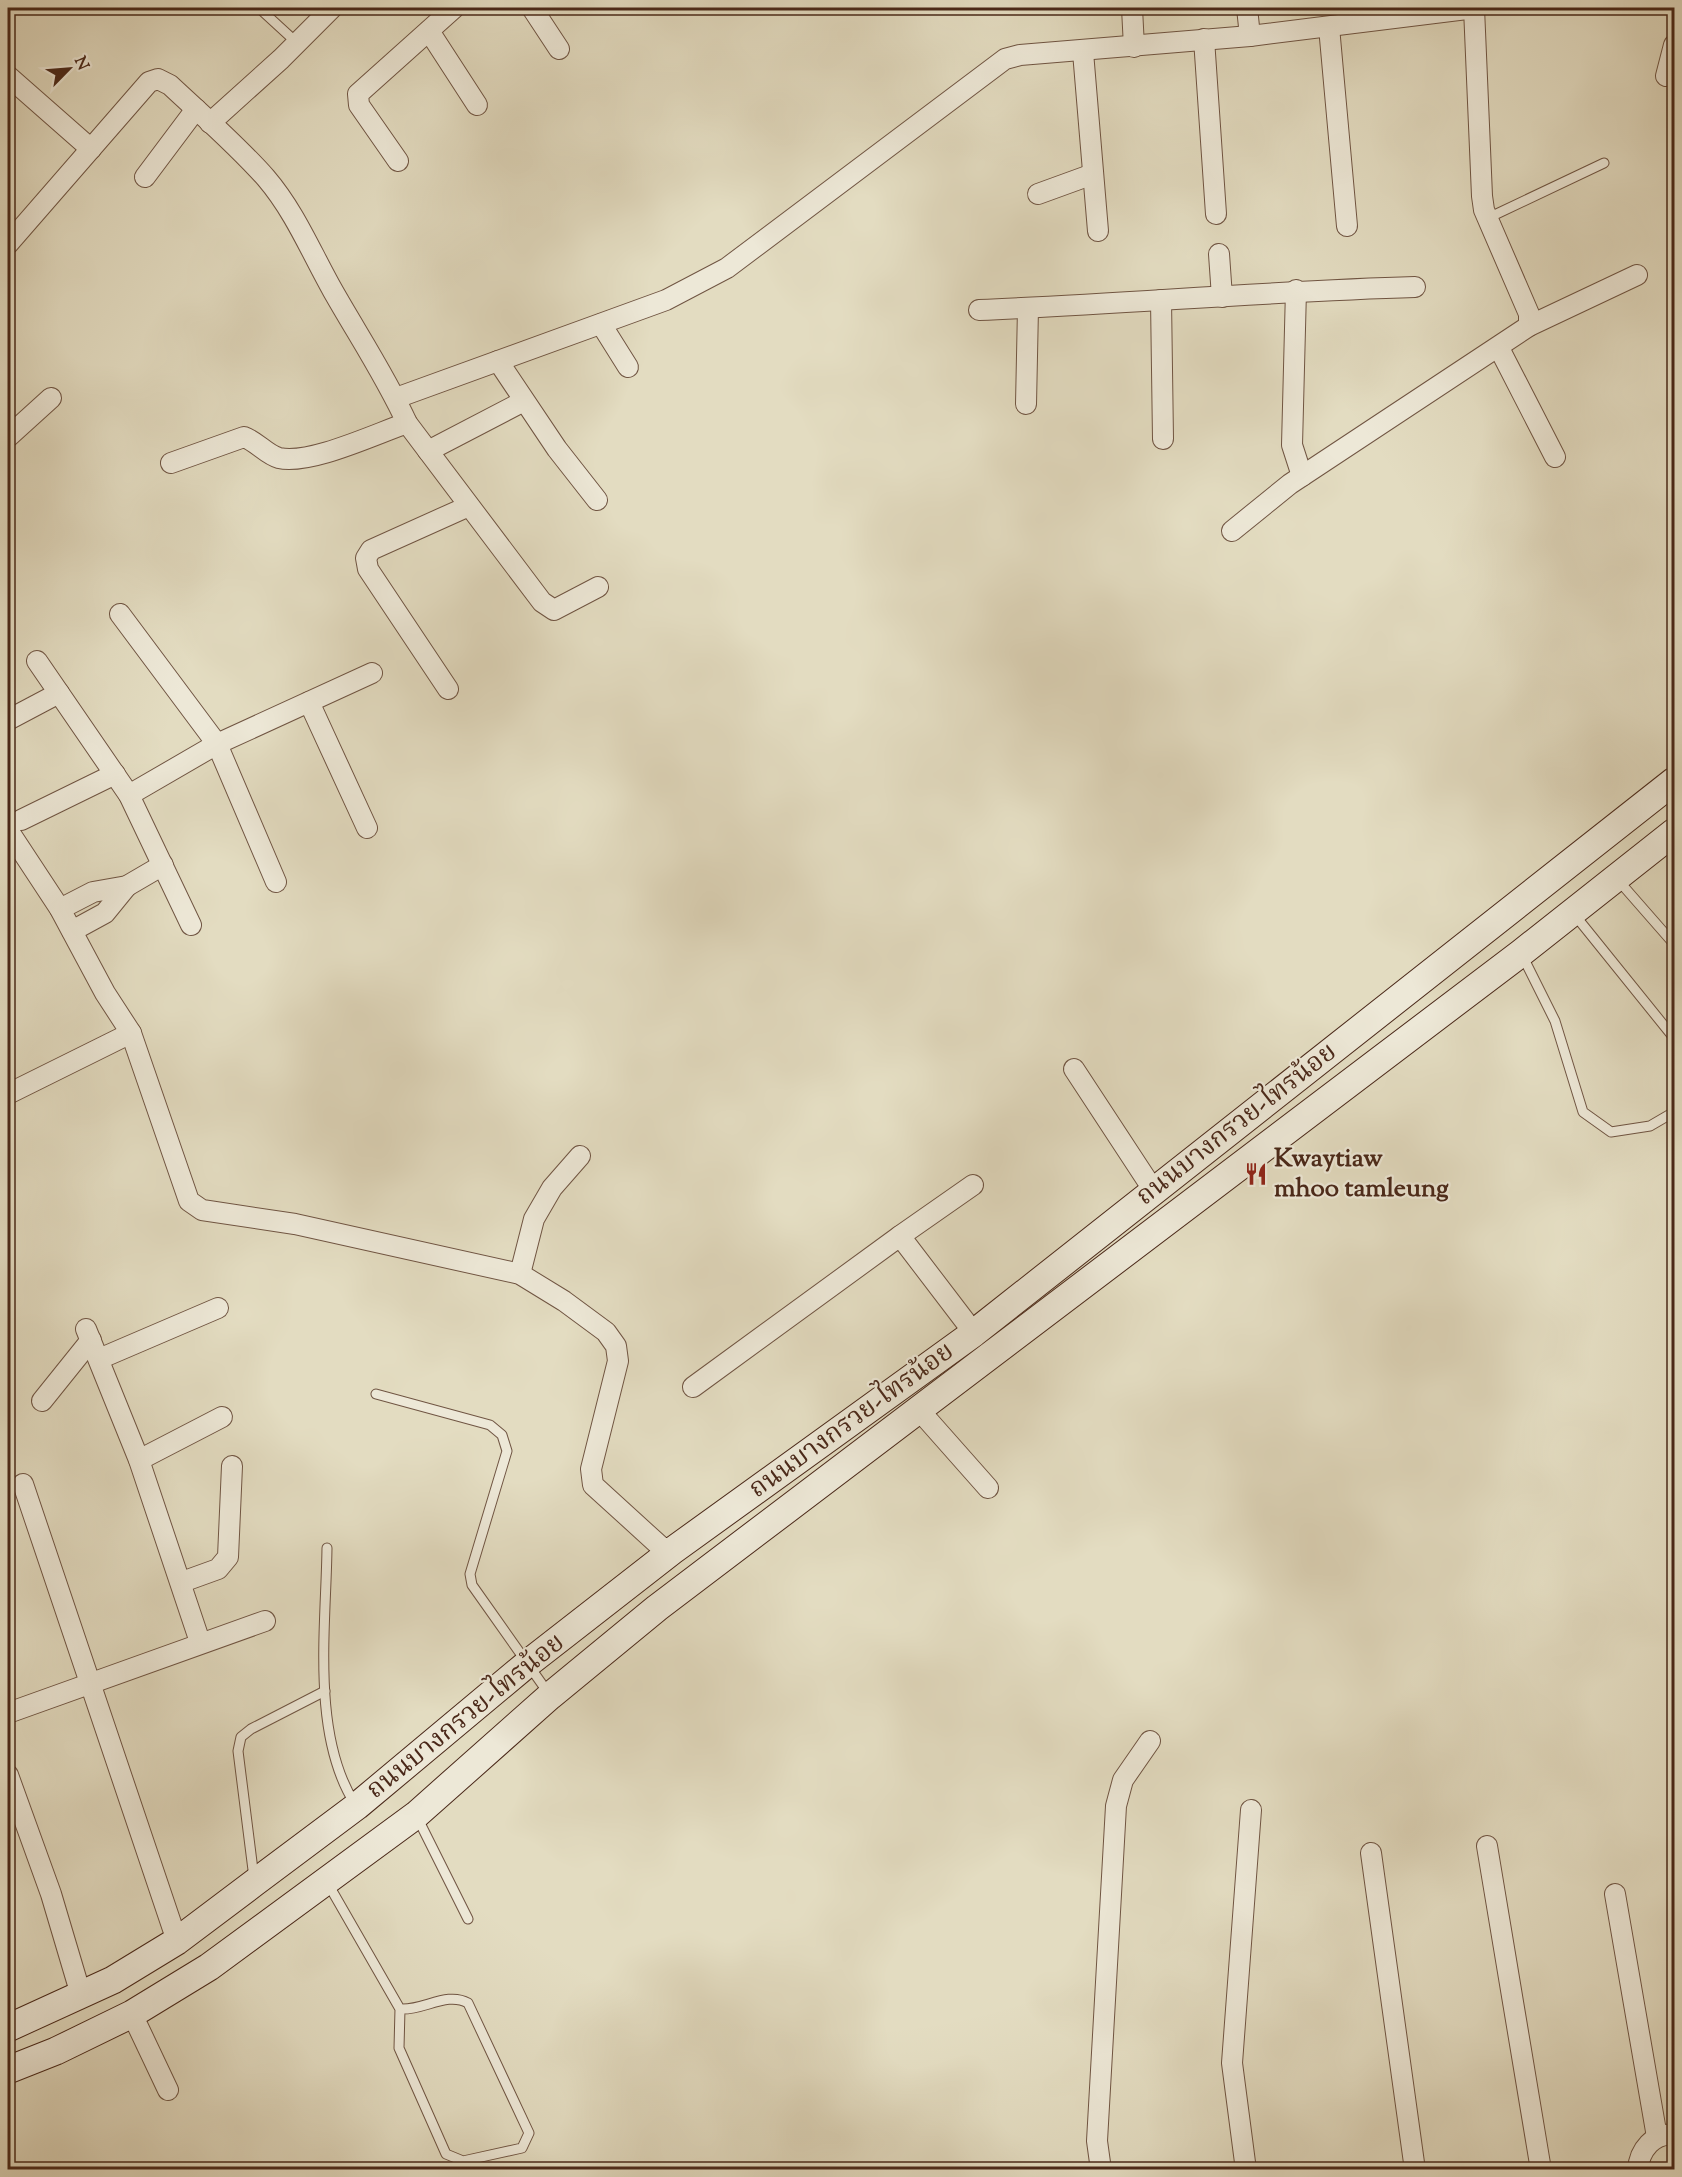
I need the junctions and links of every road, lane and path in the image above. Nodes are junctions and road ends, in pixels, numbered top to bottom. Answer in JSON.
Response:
{"nodes":[{"id":1,"x":259,"y":8,"type":"edge"},
{"id":2,"x":332,"y":8,"type":"edge"},
{"id":3,"x":454,"y":8,"type":"edge"},
{"id":4,"x":532,"y":8,"type":"edge"},
{"id":5,"x":1132,"y":8,"type":"edge"},
{"id":6,"x":1247,"y":8,"type":"edge"},
{"id":7,"x":1475,"y":8,"type":"edge"},
{"id":8,"x":1409,"y":12,"type":"edge"},
{"id":9,"x":1329,"y":27,"type":"junction"},
{"id":10,"x":429,"y":31,"type":"junction"},
{"id":11,"x":1250,"y":36,"type":"junction"},
{"id":12,"x":1204,"y":39,"type":"junction"},
{"id":13,"x":297,"y":42,"type":"junction"},
{"id":14,"x":1674,"y":45,"type":"edge"},
{"id":15,"x":1134,"y":47,"type":"junction"},
{"id":16,"x":560,"y":49,"type":"dead end"},
{"id":17,"x":1083,"y":52,"type":"junction"},
{"id":18,"x":8,"y":76,"type":"edge"},
{"id":19,"x":1666,"y":76,"type":"dead end"},
{"id":20,"x":477,"y":105,"type":"dead end"},
{"id":21,"x":203,"y":116,"type":"junction"},
{"id":22,"x":91,"y":149,"type":"junction"},
{"id":23,"x":398,"y":161,"type":"dead end"},
{"id":24,"x":1604,"y":163,"type":"dead end"},
{"id":25,"x":1093,"y":174,"type":"junction"},
{"id":26,"x":145,"y":177,"type":"dead end"},
{"id":27,"x":1038,"y":194,"type":"dead end"},
{"id":28,"x":1216,"y":214,"type":"dead end"},
{"id":29,"x":1488,"y":218,"type":"junction"},
{"id":30,"x":1347,"y":225,"type":"dead end"},
{"id":31,"x":1098,"y":231,"type":"dead end"},
{"id":32,"x":8,"y":244,"type":"edge"},
{"id":33,"x":1219,"y":254,"type":"dead end"},
{"id":34,"x":1637,"y":275,"type":"dead end"},
{"id":35,"x":1415,"y":287,"type":"dead end"},
{"id":36,"x":1296,"y":290,"type":"junction"},
{"id":37,"x":1222,"y":297,"type":"junction"},
{"id":38,"x":1161,"y":300,"type":"junction"},
{"id":39,"x":1028,"y":308,"type":"junction"},
{"id":40,"x":979,"y":310,"type":"dead end"},
{"id":41,"x":601,"y":324,"type":"junction"},
{"id":42,"x":1529,"y":326,"type":"junction"},
{"id":43,"x":1499,"y":348,"type":"junction"},
{"id":44,"x":498,"y":361,"type":"junction"},
{"id":45,"x":628,"y":367,"type":"dead end"},
{"id":46,"x":51,"y":398,"type":"dead end"},
{"id":47,"x":396,"y":398,"type":"junction"},
{"id":48,"x":524,"y":400,"type":"junction"},
{"id":49,"x":1026,"y":404,"type":"dead end"},
{"id":50,"x":407,"y":423,"type":"junction"},
{"id":51,"x":8,"y":437,"type":"edge"},
{"id":52,"x":1163,"y":439,"type":"dead end"},
{"id":53,"x":428,"y":451,"type":"junction"},
{"id":54,"x":1555,"y":458,"type":"dead end"},
{"id":55,"x":171,"y":463,"type":"dead end"},
{"id":56,"x":1302,"y":476,"type":"junction"},
{"id":57,"x":597,"y":500,"type":"dead end"},
{"id":58,"x":469,"y":506,"type":"junction"},
{"id":59,"x":1232,"y":531,"type":"dead end"},
{"id":60,"x":598,"y":587,"type":"dead end"},
{"id":61,"x":120,"y":614,"type":"dead end"},
{"id":62,"x":37,"y":661,"type":"dead end"},
{"id":63,"x":372,"y":673,"type":"dead end"},
{"id":64,"x":448,"y":689,"type":"dead end"},
{"id":65,"x":59,"y":693,"type":"junction"},
{"id":66,"x":309,"y":702,"type":"junction"},
{"id":67,"x":8,"y":720,"type":"edge"},
{"id":68,"x":217,"y":744,"type":"junction"},
{"id":69,"x":115,"y":774,"type":"junction"},
{"id":70,"x":1674,"y":781,"type":"edge"},
{"id":71,"x":129,"y":795,"type":"junction"},
{"id":72,"x":14,"y":825,"type":"edge"},
{"id":73,"x":367,"y":828,"type":"dead end"},
{"id":74,"x":1674,"y":832,"type":"edge"},
{"id":75,"x":163,"y":865,"type":"junction"},
{"id":76,"x":1616,"y":878,"type":"junction"},
{"id":77,"x":276,"y":882,"type":"dead end"},
{"id":78,"x":127,"y":886,"type":"junction"},
{"id":79,"x":60,"y":909,"type":"junction"},
{"id":80,"x":1573,"y":912,"type":"junction"},
{"id":81,"x":191,"y":925,"type":"dead end"},
{"id":82,"x":72,"y":931,"type":"junction"},
{"id":83,"x":1674,"y":944,"type":"edge"},
{"id":84,"x":1521,"y":953,"type":"junction"},
{"id":85,"x":131,"y":1033,"type":"junction"},
{"id":86,"x":1674,"y":1038,"type":"edge"},
{"id":87,"x":1074,"y":1069,"type":"dead end"},
{"id":88,"x":8,"y":1094,"type":"edge"},
{"id":89,"x":1674,"y":1112,"type":"edge"},
{"id":90,"x":580,"y":1156,"type":"dead end"},
{"id":91,"x":973,"y":1185,"type":"dead end"},
{"id":92,"x":1154,"y":1191,"type":"junction"},
{"id":93,"x":900,"y":1236,"type":"junction"},
{"id":94,"x":520,"y":1274,"type":"junction"},
{"id":95,"x":218,"y":1308,"type":"dead end"},
{"id":96,"x":974,"y":1333,"type":"junction"},
{"id":97,"x":99,"y":1359,"type":"junction"},
{"id":98,"x":693,"y":1387,"type":"dead end"},
{"id":99,"x":376,"y":1394,"type":"dead end"},
{"id":100,"x":42,"y":1401,"type":"dead end"},
{"id":101,"x":919,"y":1410,"type":"junction"},
{"id":102,"x":222,"y":1417,"type":"dead end"},
{"id":103,"x":139,"y":1460,"type":"junction"},
{"id":104,"x":232,"y":1466,"type":"dead end"},
{"id":105,"x":23,"y":1484,"type":"dead end"},
{"id":106,"x":988,"y":1488,"type":"dead end"},
{"id":107,"x":327,"y":1548,"type":"dead end"},
{"id":108,"x":672,"y":1551,"type":"junction"},
{"id":109,"x":182,"y":1582,"type":"junction"},
{"id":110,"x":265,"y":1621,"type":"dead end"},
{"id":111,"x":200,"y":1642,"type":"junction"},
{"id":112,"x":527,"y":1664,"type":"junction"},
{"id":113,"x":91,"y":1684,"type":"junction"},
{"id":114,"x":325,"y":1690,"type":"junction"},
{"id":115,"x":550,"y":1696,"type":"junction"},
{"id":116,"x":8,"y":1713,"type":"edge"},
{"id":117,"x":1150,"y":1741,"type":"dead end"},
{"id":118,"x":8,"y":1775,"type":"edge"},
{"id":119,"x":357,"y":1806,"type":"junction"},
{"id":120,"x":1251,"y":1809,"type":"dead end"},
{"id":121,"x":416,"y":1815,"type":"junction"},
{"id":122,"x":1487,"y":1846,"type":"dead end"},
{"id":123,"x":1371,"y":1853,"type":"dead end"},
{"id":124,"x":326,"y":1880,"type":"junction"},
{"id":125,"x":254,"y":1883,"type":"junction"},
{"id":126,"x":1616,"y":1894,"type":"dead end"},
{"id":127,"x":468,"y":1919,"type":"dead end"},
{"id":128,"x":177,"y":1941,"type":"junction"},
{"id":129,"x":81,"y":1995,"type":"junction"},
{"id":130,"x":400,"y":2009,"type":"junction"},
{"id":131,"x":132,"y":2014,"type":"junction"},
{"id":132,"x":8,"y":2028,"type":"edge"},
{"id":133,"x":8,"y":2070,"type":"edge"},
{"id":134,"x":168,"y":2090,"type":"dead end"},
{"id":135,"x":1666,"y":2136,"type":"edge"},
{"id":136,"x":1101,"y":2169,"type":"edge"},
{"id":137,"x":1246,"y":2169,"type":"edge"},
{"id":138,"x":1415,"y":2169,"type":"edge"},
{"id":139,"x":1541,"y":2169,"type":"edge"},
{"id":140,"x":1638,"y":2169,"type":"edge"}],
"edges":[{"from":1,"to":13,"type":"lane"},
{"from":2,"to":13,"type":"street"},
{"from":3,"to":10,"type":"street"},
{"from":4,"to":16,"type":"street"},
{"from":5,"to":15,"type":"street"},
{"from":6,"to":11,"type":"street"},
{"from":7,"to":8,"type":"street"},
{"from":7,"to":29,"type":"street"},
{"from":8,"to":9,"type":"street"},
{"from":9,"to":11,"type":"street"},
{"from":9,"to":30,"type":"street"},
{"from":10,"to":20,"type":"street"},
{"from":10,"to":23,"type":"street"},
{"from":11,"to":12,"type":"street"},
{"from":12,"to":15,"type":"street"},
{"from":12,"to":28,"type":"street"},
{"from":13,"to":21,"type":"street"},
{"from":14,"to":19,"type":"street"},
{"from":15,"to":17,"type":"street"},
{"from":17,"to":25,"type":"street"},
{"from":17,"to":41,"type":"street"},
{"from":18,"to":22,"type":"street"},
{"from":21,"to":22,"type":"street"},
{"from":21,"to":26,"type":"street"},
{"from":21,"to":47,"type":"street"},
{"from":22,"to":32,"type":"street"},
{"from":24,"to":29,"type":"lane"},
{"from":25,"to":27,"type":"street"},
{"from":25,"to":31,"type":"street"},
{"from":29,"to":42,"type":"street"},
{"from":33,"to":37,"type":"street"},
{"from":34,"to":42,"type":"street"},
{"from":35,"to":36,"type":"street"},
{"from":36,"to":37,"type":"street"},
{"from":36,"to":56,"type":"street"},
{"from":37,"to":38,"type":"street"},
{"from":38,"to":39,"type":"street"},
{"from":38,"to":52,"type":"street"},
{"from":39,"to":40,"type":"street"},
{"from":39,"to":49,"type":"street"},
{"from":41,"to":44,"type":"street"},
{"from":41,"to":45,"type":"street"},
{"from":42,"to":43,"type":"street"},
{"from":43,"to":54,"type":"street"},
{"from":43,"to":56,"type":"street"},
{"from":44,"to":47,"type":"street"},
{"from":44,"to":48,"type":"street"},
{"from":46,"to":51,"type":"street"},
{"from":47,"to":50,"type":"street"},
{"from":48,"to":53,"type":"street"},
{"from":48,"to":57,"type":"street"},
{"from":50,"to":53,"type":"street"},
{"from":50,"to":55,"type":"street"},
{"from":53,"to":58,"type":"street"},
{"from":56,"to":59,"type":"street"},
{"from":58,"to":60,"type":"street"},
{"from":58,"to":64,"type":"street"},
{"from":61,"to":68,"type":"street"},
{"from":62,"to":65,"type":"street"},
{"from":63,"to":66,"type":"street"},
{"from":65,"to":67,"type":"street"},
{"from":65,"to":69,"type":"street"},
{"from":66,"to":68,"type":"street"},
{"from":66,"to":73,"type":"street"},
{"from":68,"to":71,"type":"street"},
{"from":68,"to":77,"type":"street"},
{"from":69,"to":71,"type":"street"},
{"from":69,"to":72,"type":"street"},
{"from":70,"to":92,"type":"main road","name":"ถนนบางกรวย-ไทรน้อย"},
{"from":71,"to":75,"type":"street"},
{"from":72,"to":79,"type":"street"},
{"from":74,"to":76,"type":"main road","name":"ถนนบางกรวย-ไทรน้อย"},
{"from":75,"to":78,"type":"street"},
{"from":75,"to":81,"type":"street"},
{"from":76,"to":80,"type":"main road","name":"ถนนบางกรวย-ไทรน้อย"},
{"from":76,"to":83,"type":"lane"},
{"from":78,"to":79,"type":"street"},
{"from":78,"to":82,"type":"street"},
{"from":79,"to":82,"type":"street"},
{"from":80,"to":84,"type":"main road","name":"ถนนบางกรวย-ไทรน้อย"},
{"from":80,"to":86,"type":"lane"},
{"from":82,"to":85,"type":"street"},
{"from":84,"to":89,"type":"lane"},
{"from":84,"to":101,"type":"main road","name":"ถนนบางกรวย-ไทรน้อย"},
{"from":85,"to":88,"type":"street"},
{"from":85,"to":94,"type":"street"},
{"from":87,"to":92,"type":"street"},
{"from":90,"to":94,"type":"street"},
{"from":91,"to":93,"type":"street"},
{"from":92,"to":96,"type":"main road","name":"ถนนบางกรวย-ไทรน้อย"},
{"from":93,"to":96,"type":"street"},
{"from":93,"to":98,"type":"street"},
{"from":94,"to":108,"type":"street"},
{"from":95,"to":97,"type":"street"},
{"from":96,"to":108,"type":"main road","name":"ถนนบางกรวย-ไทรน้อย"},
{"from":97,"to":100,"type":"street"},
{"from":97,"to":103,"type":"street"},
{"from":99,"to":112,"type":"lane"},
{"from":101,"to":106,"type":"street"},
{"from":101,"to":115,"type":"main road","name":"ถนนบางกรวย-ไทรน้อย"},
{"from":102,"to":103,"type":"street"},
{"from":103,"to":109,"type":"street"},
{"from":104,"to":109,"type":"street"},
{"from":105,"to":113,"type":"street"},
{"from":107,"to":114,"type":"lane"},
{"from":108,"to":112,"type":"main road","name":"ถนนบางกรวย-ไทรน้อย"},
{"from":109,"to":111,"type":"street"},
{"from":110,"to":111,"type":"street"},
{"from":111,"to":113,"type":"street"},
{"from":112,"to":115,"type":"lane"},
{"from":112,"to":119,"type":"main road","name":"ถนนบางกรวย-ไทรน้อย"},
{"from":113,"to":116,"type":"street"},
{"from":113,"to":128,"type":"street"},
{"from":114,"to":119,"type":"lane"},
{"from":114,"to":125,"type":"lane"},
{"from":115,"to":121,"type":"main road","name":"ถนนบางกรวย-ไทรน้อย"},
{"from":117,"to":136,"type":"street"},
{"from":118,"to":129,"type":"street"},
{"from":119,"to":125,"type":"main road","name":"ถนนบางกรวย-ไทรน้อย"},
{"from":120,"to":137,"type":"street"},
{"from":121,"to":124,"type":"main road","name":"ถนนบางกรวย-ไทรน้อย"},
{"from":121,"to":127,"type":"lane"},
{"from":122,"to":139,"type":"street"},
{"from":123,"to":138,"type":"street"},
{"from":124,"to":130,"type":"lane"},
{"from":124,"to":131,"type":"main road","name":"ถนนบางกรวย-ไทรน้อย"},
{"from":125,"to":128,"type":"main road","name":"ถนนบางกรวย-ไทรน้อย"},
{"from":126,"to":135,"type":"street"},
{"from":128,"to":129,"type":"main road","name":"ถนนบางกรวย-ไทรน้อย"},
{"from":129,"to":132,"type":"main road","name":"ถนนบางกรวย-ไทรน้อย"},
{"from":130,"to":130,"type":"lane"},
{"from":131,"to":133,"type":"main road","name":"ถนนบางกรวย-ไทรน้อย"},
{"from":131,"to":134,"type":"street"},
{"from":135,"to":140,"type":"street"}]}
